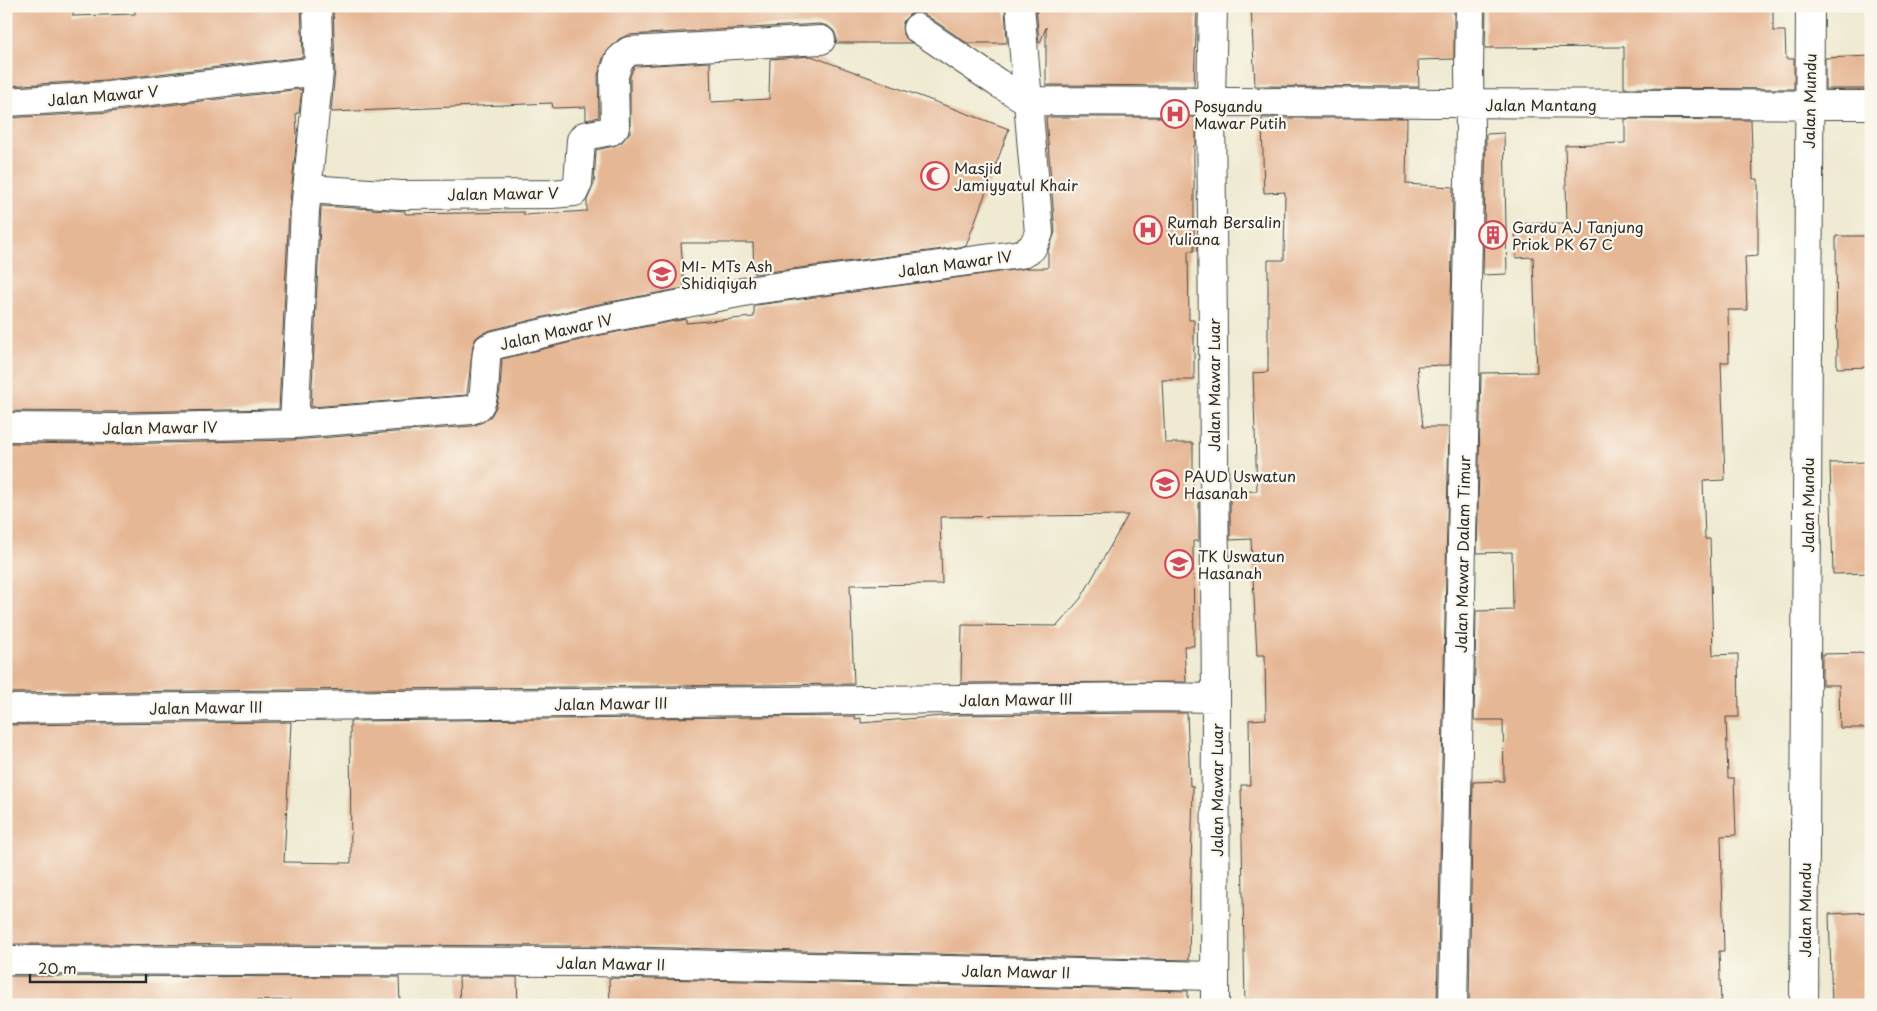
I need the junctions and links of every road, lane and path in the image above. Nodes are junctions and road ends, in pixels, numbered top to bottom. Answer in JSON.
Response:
{"nodes":[{"id":1,"x":317,"y":6,"type":"edge"},
{"id":2,"x":1020,"y":6,"type":"edge"},
{"id":3,"x":1213,"y":6,"type":"edge"},
{"id":4,"x":1470,"y":6,"type":"edge"},
{"id":5,"x":1810,"y":6,"type":"edge"},
{"id":6,"x":917,"y":28,"type":"dead end"},
{"id":7,"x":821,"y":40,"type":"dead end"},
{"id":8,"x":319,"y":71,"type":"junction"},
{"id":9,"x":1028,"y":101,"type":"junction"},
{"id":10,"x":6,"y":102,"type":"edge"},
{"id":11,"x":1211,"y":102,"type":"junction"},
{"id":12,"x":1470,"y":104,"type":"junction"},
{"id":13,"x":1809,"y":104,"type":"junction"},
{"id":14,"x":1871,"y":105,"type":"edge"},
{"id":15,"x":307,"y":189,"type":"junction"},
{"id":16,"x":294,"y":424,"type":"junction"},
{"id":17,"x":6,"y":427,"type":"edge"},
{"id":18,"x":1216,"y":698,"type":"junction"},
{"id":19,"x":6,"y":709,"type":"edge"},
{"id":20,"x":6,"y":960,"type":"edge"},
{"id":21,"x":1215,"y":976,"type":"junction"},
{"id":22,"x":1215,"y":1005,"type":"edge"},
{"id":23,"x":1453,"y":1005,"type":"edge"},
{"id":24,"x":1804,"y":1005,"type":"edge"}],
"edges":[{"from":1,"to":8,"type":"street"},
{"from":2,"to":9,"type":"street"},
{"from":3,"to":11,"type":"street","name":"Jalan Mawar Luar"},
{"from":4,"to":12,"type":"street","name":"Jalan Mawar Dalam Timur"},
{"from":5,"to":13,"type":"street","name":"Jalan Mundu"},
{"from":6,"to":9,"type":"street"},
{"from":7,"to":15,"type":"street","name":"Jalan Mawar V"},
{"from":8,"to":10,"type":"street","name":"Jalan Mawar V"},
{"from":8,"to":15,"type":"street"},
{"from":9,"to":11,"type":"street","name":"Jalan Mantang"},
{"from":9,"to":16,"type":"street","name":"Jalan Mawar IV"},
{"from":11,"to":12,"type":"street","name":"Jalan Mantang"},
{"from":11,"to":18,"type":"street","name":"Jalan Mawar Luar"},
{"from":12,"to":13,"type":"street","name":"Jalan Mantang"},
{"from":12,"to":23,"type":"street","name":"Jalan Mawar Dalam Timur"},
{"from":13,"to":14,"type":"street","name":"Jalan Mantang"},
{"from":13,"to":24,"type":"street","name":"Jalan Mundu"},
{"from":15,"to":16,"type":"street"},
{"from":16,"to":17,"type":"street","name":"Jalan Mawar IV"},
{"from":18,"to":19,"type":"street","name":"Jalan Mawar III"},
{"from":18,"to":21,"type":"street","name":"Jalan Mawar Luar"},
{"from":20,"to":21,"type":"street","name":"Jalan Mawar II"},
{"from":21,"to":22,"type":"street","name":"Jalan Mawar Luar"}]}
